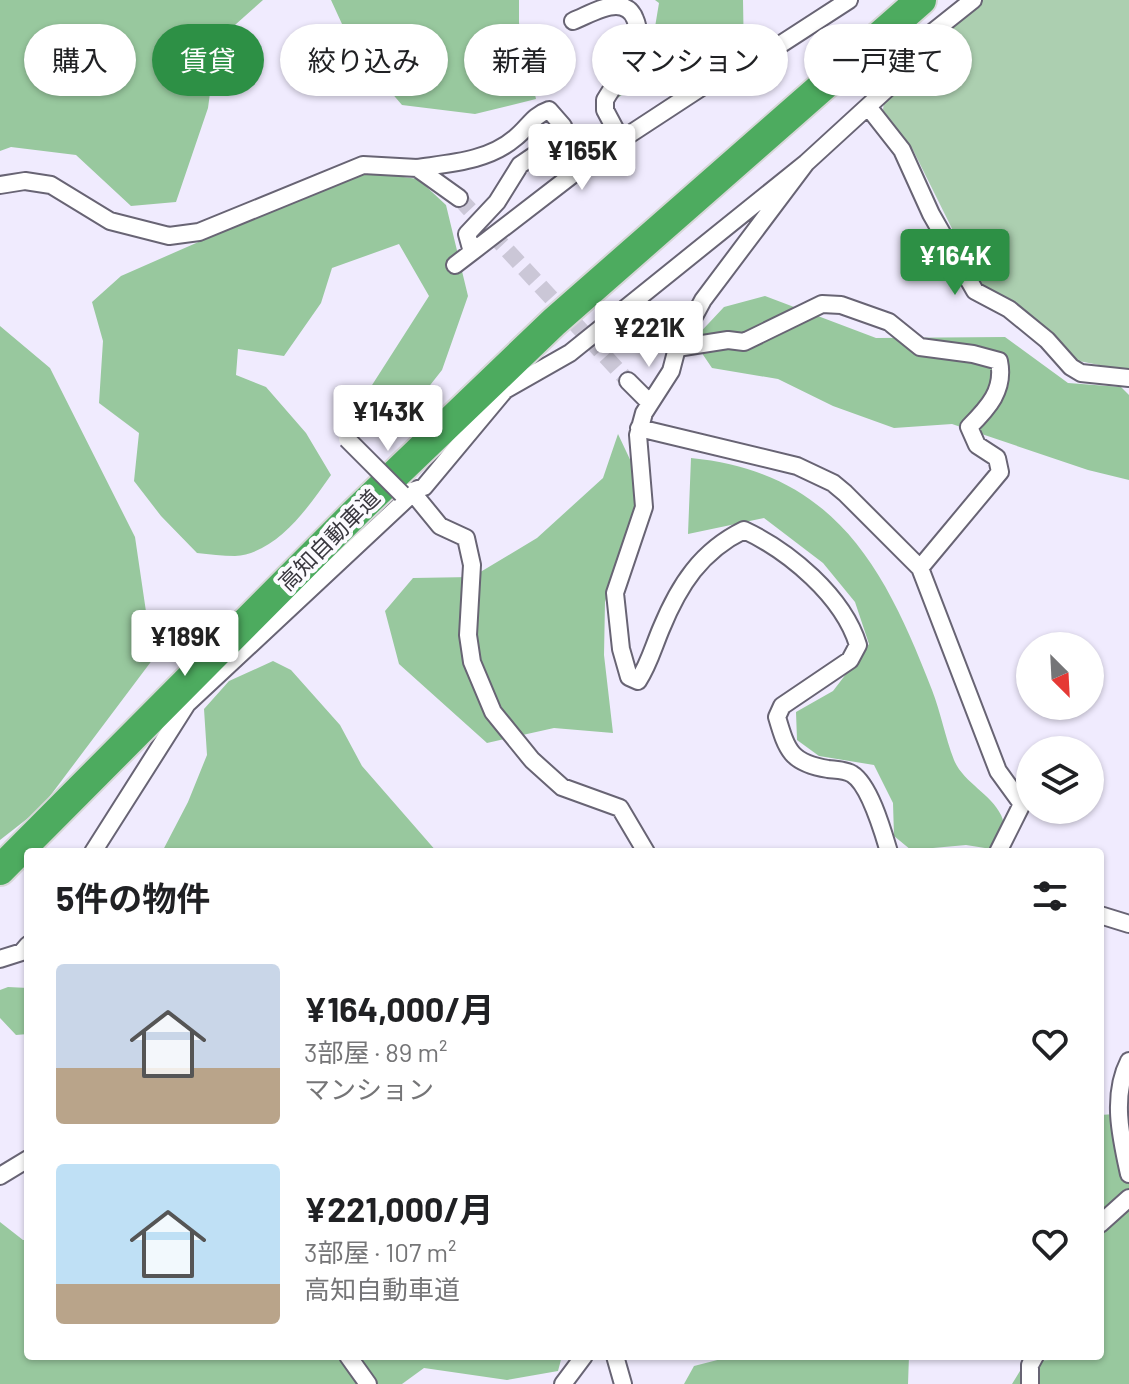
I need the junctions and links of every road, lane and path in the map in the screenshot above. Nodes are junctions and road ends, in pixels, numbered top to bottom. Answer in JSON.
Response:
{"nodes":[{"id":1,"x":849,"y":0,"type":"edge"},
{"id":2,"x":904,"y":0,"type":"edge"},
{"id":3,"x":921,"y":0,"type":"edge"},
{"id":4,"x":973,"y":0,"type":"edge"},
{"id":5,"x":573,"y":21,"type":"dead end"},
{"id":6,"x":869,"y":108,"type":"junction"},
{"id":7,"x":622,"y":142,"type":"junction"},
{"id":8,"x":806,"y":163,"type":"junction"},
{"id":9,"x":417,"y":168,"type":"junction"},
{"id":10,"x":0,"y":185,"type":"edge"},
{"id":11,"x":459,"y":198,"type":"tunnel mouth"},
{"id":12,"x":472,"y":252,"type":"junction"},
{"id":13,"x":455,"y":265,"type":"dead end"},
{"id":14,"x":677,"y":348,"type":"junction"},
{"id":15,"x":1129,"y":378,"type":"edge"},
{"id":16,"x":628,"y":381,"type":"tunnel mouth"},
{"id":17,"x":650,"y":403,"type":"junction"},
{"id":18,"x":639,"y":428,"type":"junction"},
{"id":19,"x":347,"y":439,"type":"dead end"},
{"id":20,"x":407,"y":493,"type":"junction"},
{"id":21,"x":920,"y":568,"type":"junction"},
{"id":22,"x":96,"y":848,"type":"edge"},
{"id":23,"x":644,"y":848,"type":"edge"},
{"id":24,"x":888,"y":848,"type":"edge"},
{"id":25,"x":1000,"y":848,"type":"edge"},
{"id":26,"x":0,"y":854,"type":"edge"},
{"id":27,"x":0,"y":870,"type":"edge"},
{"id":28,"x":1104,"y":916,"type":"edge"},
{"id":29,"x":1129,"y":924,"type":"edge"},
{"id":30,"x":24,"y":950,"type":"edge"},
{"id":31,"x":0,"y":959,"type":"edge"},
{"id":32,"x":1129,"y":1061,"type":"edge"},
{"id":33,"x":24,"y":1161,"type":"edge"},
{"id":34,"x":1129,"y":1174,"type":"edge"},
{"id":35,"x":0,"y":1176,"type":"edge"},
{"id":36,"x":1129,"y":1198,"type":"edge"},
{"id":37,"x":1104,"y":1220,"type":"edge"},
{"id":38,"x":351,"y":1360,"type":"edge"},
{"id":39,"x":581,"y":1360,"type":"edge"},
{"id":40,"x":616,"y":1360,"type":"edge"},
{"id":41,"x":1033,"y":1360,"type":"edge"},
{"id":42,"x":368,"y":1384,"type":"edge"},
{"id":43,"x":563,"y":1384,"type":"edge"},
{"id":44,"x":623,"y":1384,"type":"edge"},
{"id":45,"x":1030,"y":1384,"type":"edge"}],
"edges":[{"from":1,"to":7,"type":"street"},
{"from":2,"to":26,"type":"highway","name":"高知自動車道"},
{"from":3,"to":27,"type":"highway","name":"高知自動車道"},
{"from":4,"to":6,"type":"street"},
{"from":5,"to":7,"type":"street"},
{"from":6,"to":8,"type":"street"},
{"from":6,"to":15,"type":"street"},
{"from":7,"to":12,"type":"street"},
{"from":8,"to":14,"type":"street"},
{"from":8,"to":20,"type":"street"},
{"from":9,"to":10,"type":"street"},
{"from":9,"to":11,"type":"street"},
{"from":9,"to":12,"type":"street"},
{"from":12,"to":13,"type":"street"},
{"from":14,"to":17,"type":"street"},
{"from":14,"to":21,"type":"street"},
{"from":16,"to":17,"type":"street"},
{"from":17,"to":18,"type":"street"},
{"from":18,"to":21,"type":"street"},
{"from":18,"to":24,"type":"street"},
{"from":19,"to":20,"type":"street","bridge":true},
{"from":20,"to":22,"type":"street"},
{"from":20,"to":23,"type":"street"},
{"from":21,"to":25,"type":"street"},
{"from":28,"to":29,"type":"street"},
{"from":30,"to":31,"type":"street"},
{"from":32,"to":34,"type":"street"},
{"from":33,"to":35,"type":"street"},
{"from":36,"to":37,"type":"street"},
{"from":38,"to":42,"type":"street"},
{"from":39,"to":43,"type":"street"},
{"from":40,"to":44,"type":"street"},
{"from":41,"to":45,"type":"street"}]}
